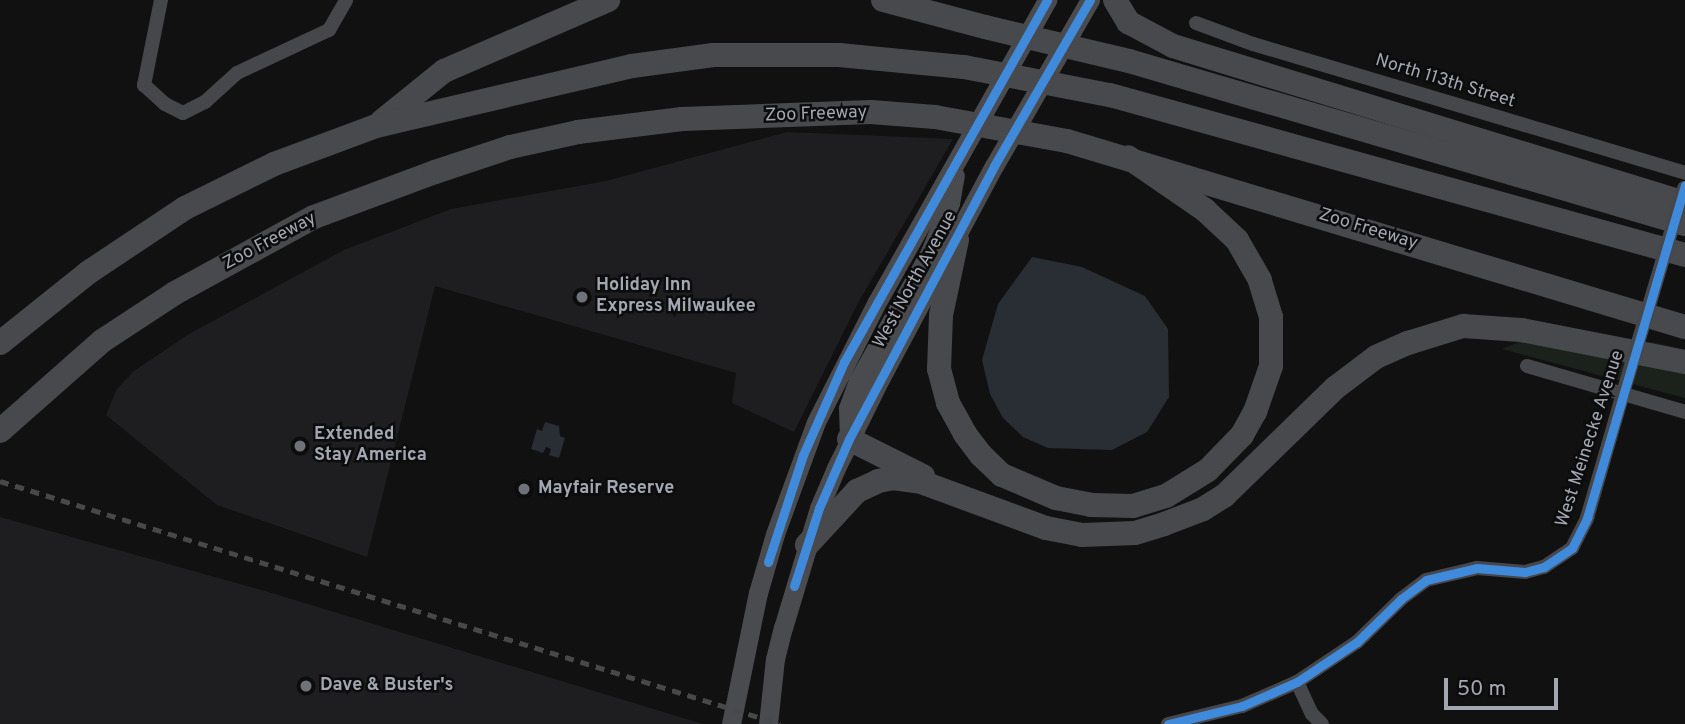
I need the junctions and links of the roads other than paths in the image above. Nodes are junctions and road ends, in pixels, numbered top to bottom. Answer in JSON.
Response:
{"nodes":[{"id":1,"x":161,"y":0,"type":"edge"},
{"id":2,"x":345,"y":0,"type":"edge"},
{"id":3,"x":608,"y":0,"type":"edge"},
{"id":4,"x":883,"y":0,"type":"edge"},
{"id":5,"x":1047,"y":0,"type":"edge"},
{"id":6,"x":1090,"y":0,"type":"edge"},
{"id":7,"x":1115,"y":0,"type":"edge"},
{"id":8,"x":1196,"y":23,"type":"dead end"},
{"id":9,"x":376,"y":126,"type":"junction"},
{"id":10,"x":1128,"y":157,"type":"junction"},
{"id":11,"x":958,"y":160,"type":"junction"},
{"id":12,"x":1685,"y":173,"type":"edge"},
{"id":13,"x":1685,"y":186,"type":"edge"},
{"id":14,"x":1685,"y":203,"type":"edge"},
{"id":15,"x":1685,"y":224,"type":"edge"},
{"id":16,"x":957,"y":240,"type":"junction"},
{"id":17,"x":1685,"y":254,"type":"edge"},
{"id":18,"x":1685,"y":327,"type":"edge"},
{"id":19,"x":0,"y":343,"type":"edge"},
{"id":20,"x":1685,"y":362,"type":"edge"},
{"id":21,"x":1527,"y":366,"type":"dead end"},
{"id":22,"x":1623,"y":393,"type":"junction"},
{"id":23,"x":1685,"y":412,"type":"edge"},
{"id":24,"x":817,"y":422,"type":"junction"},
{"id":25,"x":0,"y":431,"type":"edge"},
{"id":26,"x":849,"y":439,"type":"junction"},
{"id":27,"x":968,"y":498,"type":"junction"},
{"id":28,"x":807,"y":545,"type":"junction"},
{"id":29,"x":1297,"y":682,"type":"junction"},
{"id":30,"x":732,"y":723,"type":"edge"},
{"id":31,"x":768,"y":724,"type":"edge"},
{"id":32,"x":1168,"y":724,"type":"edge"},
{"id":33,"x":1322,"y":724,"type":"edge"}],
"edges":[{"from":1,"to":2,"type":"street"},
{"from":3,"to":9,"type":"highway"},
{"from":4,"to":15,"type":"highway","bridge":true},
{"from":5,"to":11,"type":"main road","name":"West North Avenue"},
{"from":6,"to":16,"type":"main road","name":"West North Avenue"},
{"from":7,"to":14,"type":"highway"},
{"from":8,"to":12,"type":"street","name":"North 113th Street"},
{"from":9,"to":17,"type":"highway","bridge":true},
{"from":9,"to":19,"type":"highway"},
{"from":10,"to":16,"type":"highway"},
{"from":10,"to":18,"type":"highway","name":"Zoo Freeway"},
{"from":10,"to":25,"type":"highway","name":"Zoo Freeway","bridge":true},
{"from":11,"to":24,"type":"main road","name":"West North Avenue"},
{"from":11,"to":26,"type":"main road"},
{"from":13,"to":22,"type":"street","name":"West Meinecke Avenue","bridge":true},
{"from":16,"to":26,"type":"main road","name":"West North Avenue"},
{"from":20,"to":27,"type":"highway"},
{"from":21,"to":22,"type":"street"},
{"from":22,"to":23,"type":"street"},
{"from":22,"to":29,"type":"street","name":"West Meinecke Avenue"},
{"from":24,"to":26,"type":"main road"},
{"from":24,"to":30,"type":"main road","name":"West North Avenue"},
{"from":26,"to":27,"type":"highway"},
{"from":26,"to":28,"type":"main road","name":"West North Avenue"},
{"from":27,"to":28,"type":"highway"},
{"from":28,"to":31,"type":"main road","name":"West North Avenue"},
{"from":29,"to":32,"type":"street","name":"West Meinecke Avenue"},
{"from":29,"to":33,"type":"street"}]}
